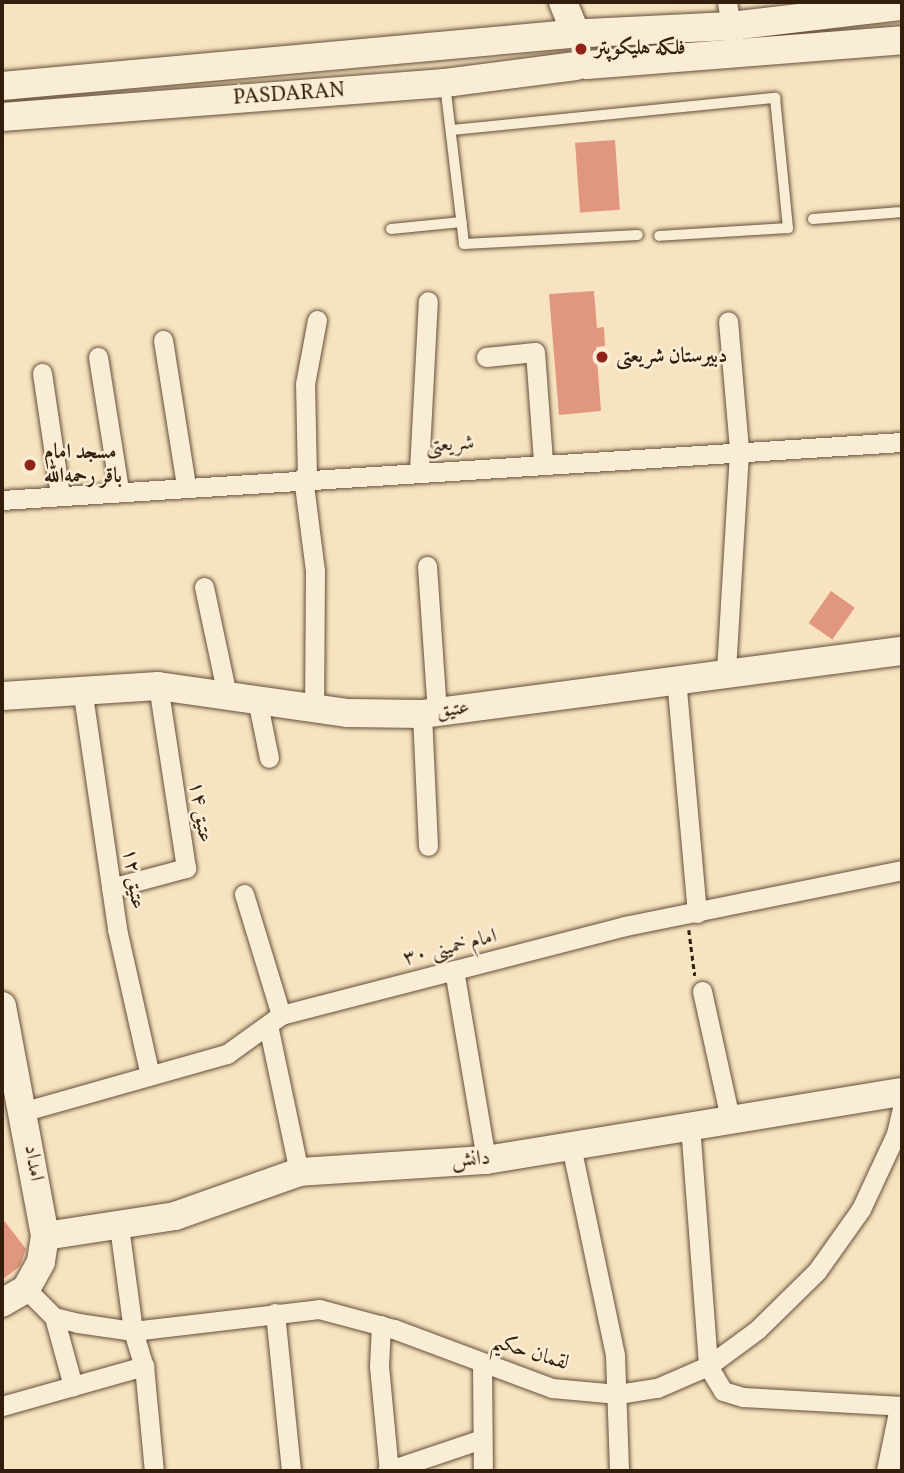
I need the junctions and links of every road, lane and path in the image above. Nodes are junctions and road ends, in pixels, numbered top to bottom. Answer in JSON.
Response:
{"nodes":[{"id":1,"x":563,"y":2,"type":"edge"},
{"id":2,"x":902,"y":6,"type":"edge"},
{"id":3,"x":729,"y":14,"type":"edge"},
{"id":4,"x":578,"y":33,"type":"junction"},
{"id":5,"x":902,"y":40,"type":"edge"},
{"id":6,"x":582,"y":66,"type":"junction"},
{"id":7,"x":445,"y":83,"type":"junction"},
{"id":8,"x":2,"y":86,"type":"edge"},
{"id":9,"x":2,"y":117,"type":"edge"},
{"id":10,"x":452,"y":130,"type":"junction"},
{"id":11,"x":902,"y":212,"type":"edge"},
{"id":12,"x":813,"y":219,"type":"dead end"},
{"id":13,"x":462,"y":222,"type":"junction"},
{"id":14,"x":391,"y":229,"type":"dead end"},
{"id":15,"x":638,"y":235,"type":"dead end"},
{"id":16,"x":659,"y":236,"type":"dead end"},
{"id":17,"x":428,"y":302,"type":"dead end"},
{"id":18,"x":317,"y":320,"type":"dead end"},
{"id":19,"x":728,"y":321,"type":"dead end"},
{"id":20,"x":163,"y":340,"type":"dead end"},
{"id":21,"x":486,"y":356,"type":"dead end"},
{"id":22,"x":98,"y":357,"type":"dead end"},
{"id":23,"x":42,"y":373,"type":"dead end"},
{"id":24,"x":902,"y":442,"type":"edge"},
{"id":25,"x":739,"y":449,"type":"junction"},
{"id":26,"x":544,"y":462,"type":"junction"},
{"id":27,"x":419,"y":470,"type":"junction"},
{"id":28,"x":305,"y":477,"type":"junction"},
{"id":29,"x":186,"y":485,"type":"junction"},
{"id":30,"x":119,"y":490,"type":"junction"},
{"id":31,"x":60,"y":495,"type":"junction"},
{"id":32,"x":2,"y":500,"type":"edge"},
{"id":33,"x":427,"y":566,"type":"dead end"},
{"id":34,"x":204,"y":587,"type":"dead end"},
{"id":35,"x":902,"y":651,"type":"edge"},
{"id":36,"x":726,"y":671,"type":"junction"},
{"id":37,"x":676,"y":678,"type":"junction"},
{"id":38,"x":158,"y":686,"type":"junction"},
{"id":39,"x":82,"y":688,"type":"junction"},
{"id":40,"x":228,"y":695,"type":"junction"},
{"id":41,"x":2,"y":696,"type":"edge"},
{"id":42,"x":257,"y":699,"type":"junction"},
{"id":43,"x":314,"y":706,"type":"junction"},
{"id":44,"x":430,"y":713,"type":"junction"},
{"id":45,"x":269,"y":758,"type":"dead end"},
{"id":46,"x":428,"y":846,"type":"dead end"},
{"id":47,"x":902,"y":870,"type":"edge"},
{"id":48,"x":111,"y":888,"type":"junction"},
{"id":49,"x":244,"y":894,"type":"dead end"},
{"id":50,"x":692,"y":914,"type":"junction"},
{"id":51,"x":454,"y":970,"type":"junction"},
{"id":52,"x":702,"y":991,"type":"joint"},
{"id":53,"x":274,"y":1019,"type":"junction"},
{"id":54,"x":4,"y":1023,"type":"edge"},
{"id":55,"x":150,"y":1075,"type":"junction"},
{"id":56,"x":902,"y":1092,"type":"edge"},
{"id":57,"x":902,"y":1108,"type":"edge"},
{"id":58,"x":24,"y":1111,"type":"junction"},
{"id":59,"x":730,"y":1118,"type":"junction"},
{"id":60,"x":690,"y":1125,"type":"junction"},
{"id":61,"x":571,"y":1146,"type":"junction"},
{"id":62,"x":486,"y":1160,"type":"junction"},
{"id":63,"x":299,"y":1172,"type":"junction"},
{"id":64,"x":119,"y":1226,"type":"junction"},
{"id":65,"x":45,"y":1236,"type":"junction"},
{"id":66,"x":26,"y":1289,"type":"junction"},
{"id":67,"x":2,"y":1303,"type":"edge"},
{"id":68,"x":275,"y":1313,"type":"junction"},
{"id":69,"x":54,"y":1317,"type":"junction"},
{"id":70,"x":381,"y":1325,"type":"junction"},
{"id":71,"x":133,"y":1331,"type":"junction"},
{"id":72,"x":482,"y":1363,"type":"junction"},
{"id":73,"x":144,"y":1366,"type":"junction"},
{"id":74,"x":708,"y":1366,"type":"junction"},
{"id":75,"x":73,"y":1386,"type":"junction"},
{"id":76,"x":618,"y":1394,"type":"junction"},
{"id":77,"x":2,"y":1406,"type":"edge"},
{"id":78,"x":902,"y":1406,"type":"edge"},
{"id":79,"x":902,"y":1418,"type":"edge"},
{"id":80,"x":482,"y":1439,"type":"junction"},
{"id":81,"x":154,"y":1471,"type":"edge"},
{"id":82,"x":291,"y":1471,"type":"edge"},
{"id":83,"x":388,"y":1471,"type":"edge"},
{"id":84,"x":484,"y":1471,"type":"edge"},
{"id":85,"x":619,"y":1471,"type":"edge"},
{"id":86,"x":891,"y":1471,"type":"edge"}],
"edges":[{"from":1,"to":4,"type":"street"},
{"from":2,"to":3,"type":"street","name":"PASDARAN"},
{"from":3,"to":4,"type":"street","name":"PASDARAN"},
{"from":4,"to":6,"type":"street"},
{"from":4,"to":8,"type":"street","name":"PASDARAN"},
{"from":5,"to":6,"type":"street","name":"PASDARAN"},
{"from":6,"to":7,"type":"street","name":"PASDARAN"},
{"from":7,"to":9,"type":"street","name":"PASDARAN"},
{"from":7,"to":10,"type":"lane"},
{"from":10,"to":13,"type":"lane"},
{"from":10,"to":16,"type":"lane"},
{"from":11,"to":12,"type":"lane"},
{"from":13,"to":14,"type":"lane"},
{"from":13,"to":15,"type":"lane"},
{"from":17,"to":27,"type":"street"},
{"from":18,"to":28,"type":"street"},
{"from":19,"to":25,"type":"street"},
{"from":20,"to":29,"type":"street"},
{"from":21,"to":26,"type":"street"},
{"from":22,"to":30,"type":"street"},
{"from":23,"to":31,"type":"street"},
{"from":24,"to":25,"type":"street","name":"شریعتی"},
{"from":25,"to":26,"type":"street","name":"شریعتی"},
{"from":25,"to":36,"type":"street"},
{"from":26,"to":27,"type":"street","name":"شریعتی"},
{"from":27,"to":28,"type":"street","name":"شریعتی"},
{"from":28,"to":29,"type":"street","name":"شریعتی"},
{"from":28,"to":43,"type":"street"},
{"from":29,"to":30,"type":"street","name":"شریعتی"},
{"from":30,"to":31,"type":"street","name":"شریعتی"},
{"from":31,"to":32,"type":"street","name":"شریعتی"},
{"from":33,"to":44,"type":"street"},
{"from":34,"to":40,"type":"street"},
{"from":35,"to":36,"type":"street","name":"عتیق"},
{"from":36,"to":37,"type":"street","name":"عتیق"},
{"from":37,"to":44,"type":"street","name":"عتیق"},
{"from":37,"to":50,"type":"street"},
{"from":38,"to":39,"type":"street","name":"عتیق"},
{"from":38,"to":40,"type":"street","name":"عتیق"},
{"from":38,"to":48,"type":"street","name":"عتیق ۱۴"},
{"from":39,"to":41,"type":"street","name":"عتیق"},
{"from":39,"to":48,"type":"street","name":"عتیق ۱۲"},
{"from":40,"to":42,"type":"street","name":"عتیق"},
{"from":42,"to":43,"type":"street","name":"عتیق"},
{"from":42,"to":45,"type":"street"},
{"from":43,"to":44,"type":"street","name":"عتیق"},
{"from":44,"to":46,"type":"street"},
{"from":47,"to":50,"type":"street","name":"امام خمینی ۳۰"},
{"from":48,"to":55,"type":"street","name":"عتیق ۱۲"},
{"from":49,"to":53,"type":"street"},
{"from":50,"to":51,"type":"street","name":"امام خمینی ۳۰"},
{"from":50,"to":52,"type":"path"},
{"from":51,"to":53,"type":"street","name":"امام خمینی ۳۰"},
{"from":51,"to":62,"type":"street"},
{"from":52,"to":59,"type":"street"},
{"from":53,"to":55,"type":"street","name":"امام خمینی ۳۰"},
{"from":53,"to":63,"type":"street"},
{"from":54,"to":58,"type":"street","name":"امداد"},
{"from":55,"to":58,"type":"street","name":"امام خمینی ۳۰"},
{"from":56,"to":59,"type":"street","name":"دانش"},
{"from":57,"to":74,"type":"street","name":"لقمان حکیم"},
{"from":58,"to":65,"type":"street","name":"امداد"},
{"from":59,"to":60,"type":"street","name":"دانش"},
{"from":60,"to":61,"type":"street","name":"دانش"},
{"from":60,"to":74,"type":"street"},
{"from":61,"to":62,"type":"street","name":"دانش"},
{"from":61,"to":76,"type":"street"},
{"from":62,"to":63,"type":"street","name":"دانش"},
{"from":63,"to":64,"type":"street","name":"دانش"},
{"from":64,"to":65,"type":"street","name":"دانش"},
{"from":64,"to":71,"type":"street"},
{"from":65,"to":66,"type":"street","name":"امداد"},
{"from":66,"to":67,"type":"street"},
{"from":66,"to":69,"type":"street"},
{"from":68,"to":70,"type":"street","name":"لقمان حکیم"},
{"from":68,"to":71,"type":"street","name":"لقمان حکیم"},
{"from":68,"to":82,"type":"street"},
{"from":69,"to":71,"type":"street","name":"لقمان حکیم"},
{"from":69,"to":75,"type":"street"},
{"from":70,"to":72,"type":"street","name":"لقمان حکیم"},
{"from":70,"to":83,"type":"street"},
{"from":71,"to":73,"type":"street"},
{"from":72,"to":76,"type":"street","name":"لقمان حکیم"},
{"from":72,"to":80,"type":"street"},
{"from":73,"to":75,"type":"street"},
{"from":73,"to":81,"type":"street"},
{"from":74,"to":76,"type":"street","name":"لقمان حکیم"},
{"from":74,"to":78,"type":"street"},
{"from":75,"to":77,"type":"street"},
{"from":76,"to":85,"type":"street"},
{"from":79,"to":86,"type":"street"},
{"from":80,"to":83,"type":"street"},
{"from":80,"to":84,"type":"street"}]}
